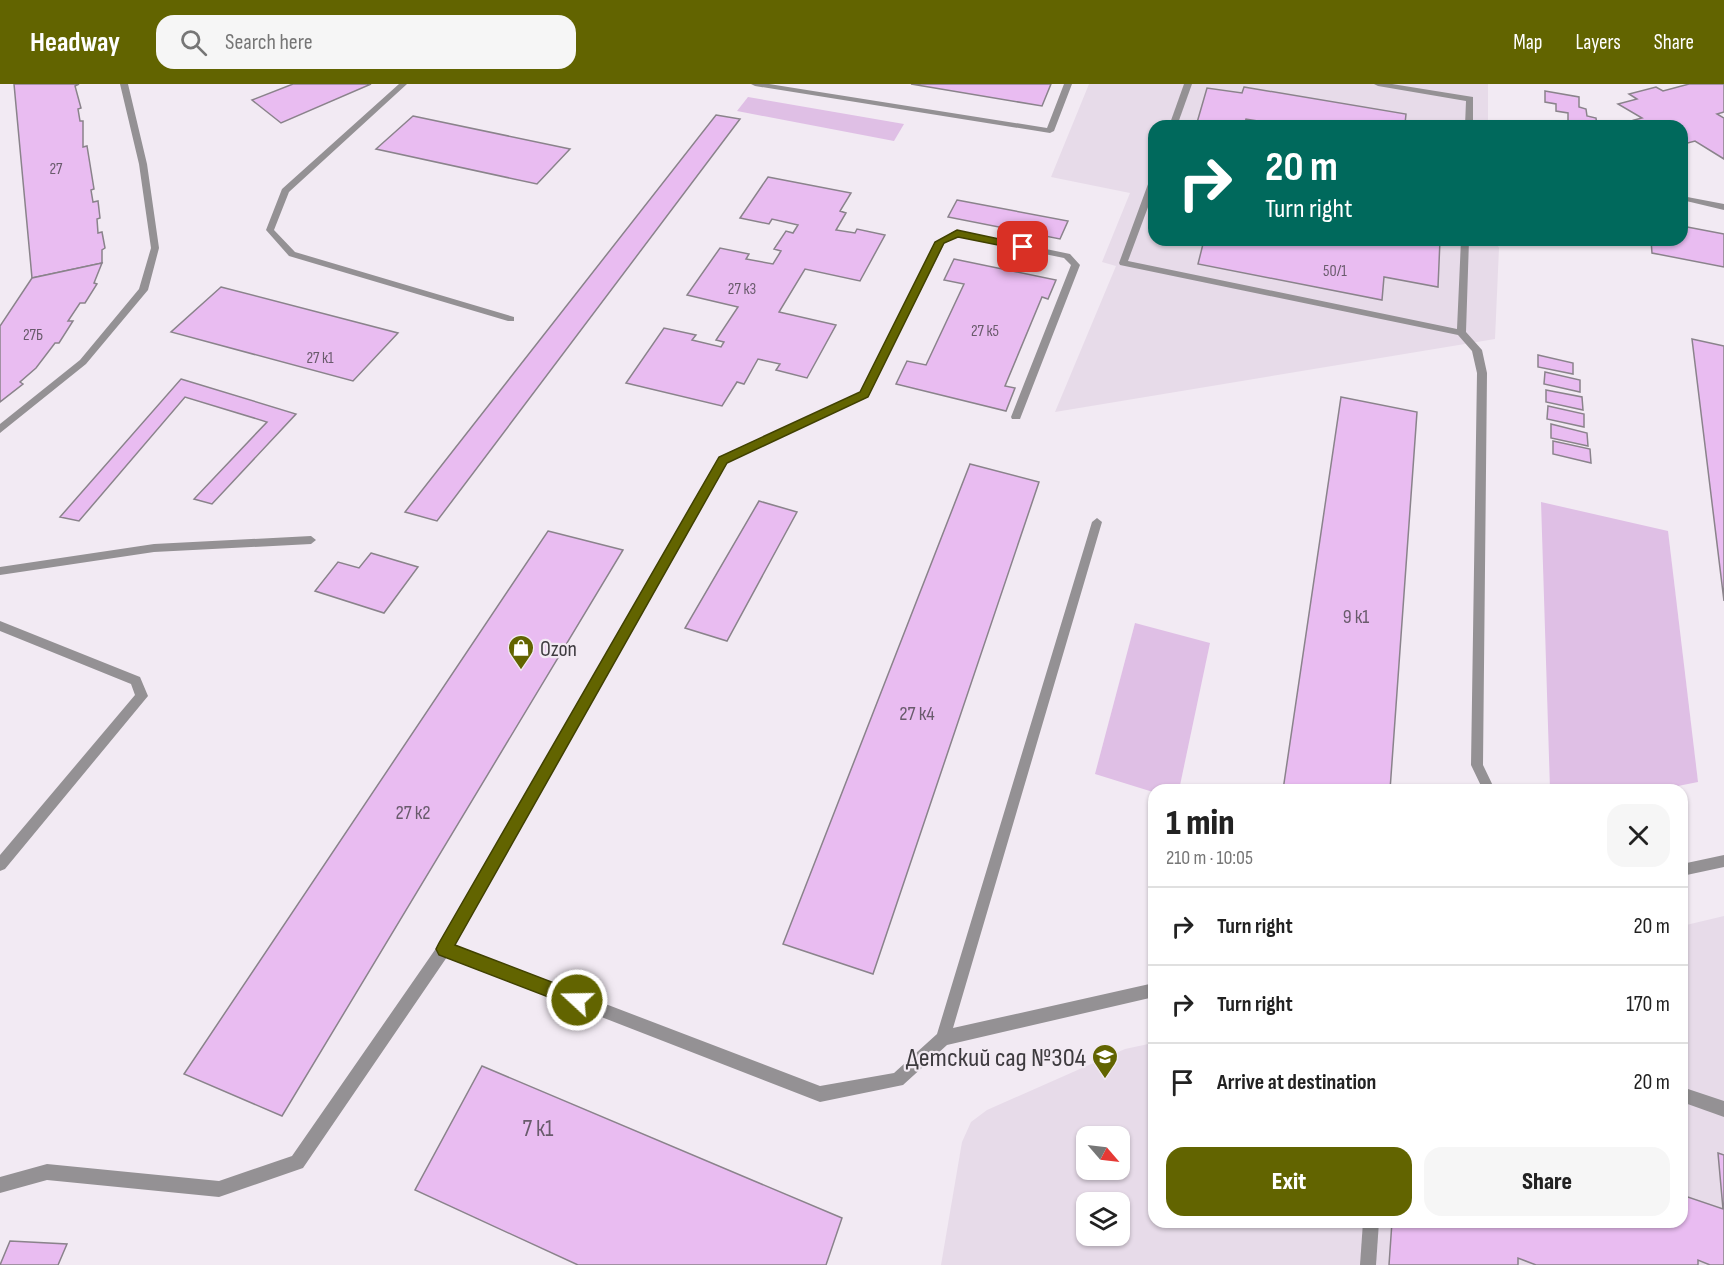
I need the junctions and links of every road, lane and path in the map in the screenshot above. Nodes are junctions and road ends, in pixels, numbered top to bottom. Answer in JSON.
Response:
{"nodes":[{"id":1,"x":124,"y":84,"type":"edge"},
{"id":2,"x":403,"y":84,"type":"edge"},
{"id":3,"x":755,"y":84,"type":"edge"},
{"id":4,"x":1068,"y":84,"type":"edge"},
{"id":5,"x":1188,"y":84,"type":"edge"},
{"id":6,"x":1378,"y":84,"type":"edge"},
{"id":7,"x":1175,"y":120,"type":"edge"},
{"id":8,"x":1469,"y":120,"type":"edge"},
{"id":9,"x":1148,"y":194,"type":"edge"},
{"id":10,"x":1688,"y":199,"type":"edge"},
{"id":11,"x":1724,"y":207,"type":"edge"},
{"id":12,"x":1465,"y":246,"type":"edge"},
{"id":13,"x":511,"y":319,"type":"dead end"},
{"id":14,"x":1461,"y":333,"type":"junction"},
{"id":15,"x":1016,"y":417,"type":"dead end"},
{"id":16,"x":0,"y":429,"type":"edge"},
{"id":17,"x":1097,"y":522,"type":"dead end"},
{"id":18,"x":311,"y":540,"type":"dead end"},
{"id":19,"x":0,"y":572,"type":"edge"},
{"id":20,"x":0,"y":626,"type":"edge"},
{"id":21,"x":1486,"y":784,"type":"edge"},
{"id":22,"x":1724,"y":861,"type":"edge"},
{"id":23,"x":0,"y":865,"type":"edge"},
{"id":24,"x":1688,"y":869,"type":"edge"},
{"id":25,"x":444,"y":949,"type":"junction"},
{"id":26,"x":1148,"y":991,"type":"edge"},
{"id":27,"x":943,"y":1038,"type":"junction"},
{"id":28,"x":1688,"y":1097,"type":"edge"},
{"id":29,"x":1724,"y":1109,"type":"edge"},
{"id":30,"x":0,"y":1185,"type":"edge"},
{"id":31,"x":1371,"y":1228,"type":"edge"},
{"id":32,"x":1368,"y":1265,"type":"edge"}],
"edges":[{"from":1,"to":16,"type":"lane"},
{"from":2,"to":13,"type":"lane"},
{"from":3,"to":4,"type":"lane"},
{"from":5,"to":7,"type":"lane"},
{"from":6,"to":8,"type":"lane"},
{"from":9,"to":14,"type":"lane"},
{"from":10,"to":11,"type":"lane"},
{"from":12,"to":14,"type":"lane"},
{"from":14,"to":21,"type":"lane"},
{"from":15,"to":25,"type":"lane"},
{"from":17,"to":27,"type":"lane"},
{"from":18,"to":19,"type":"lane"},
{"from":20,"to":23,"type":"lane"},
{"from":22,"to":24,"type":"lane"},
{"from":25,"to":27,"type":"lane"},
{"from":25,"to":30,"type":"lane"},
{"from":26,"to":27,"type":"lane"},
{"from":28,"to":29,"type":"lane"},
{"from":31,"to":32,"type":"lane"}]}
